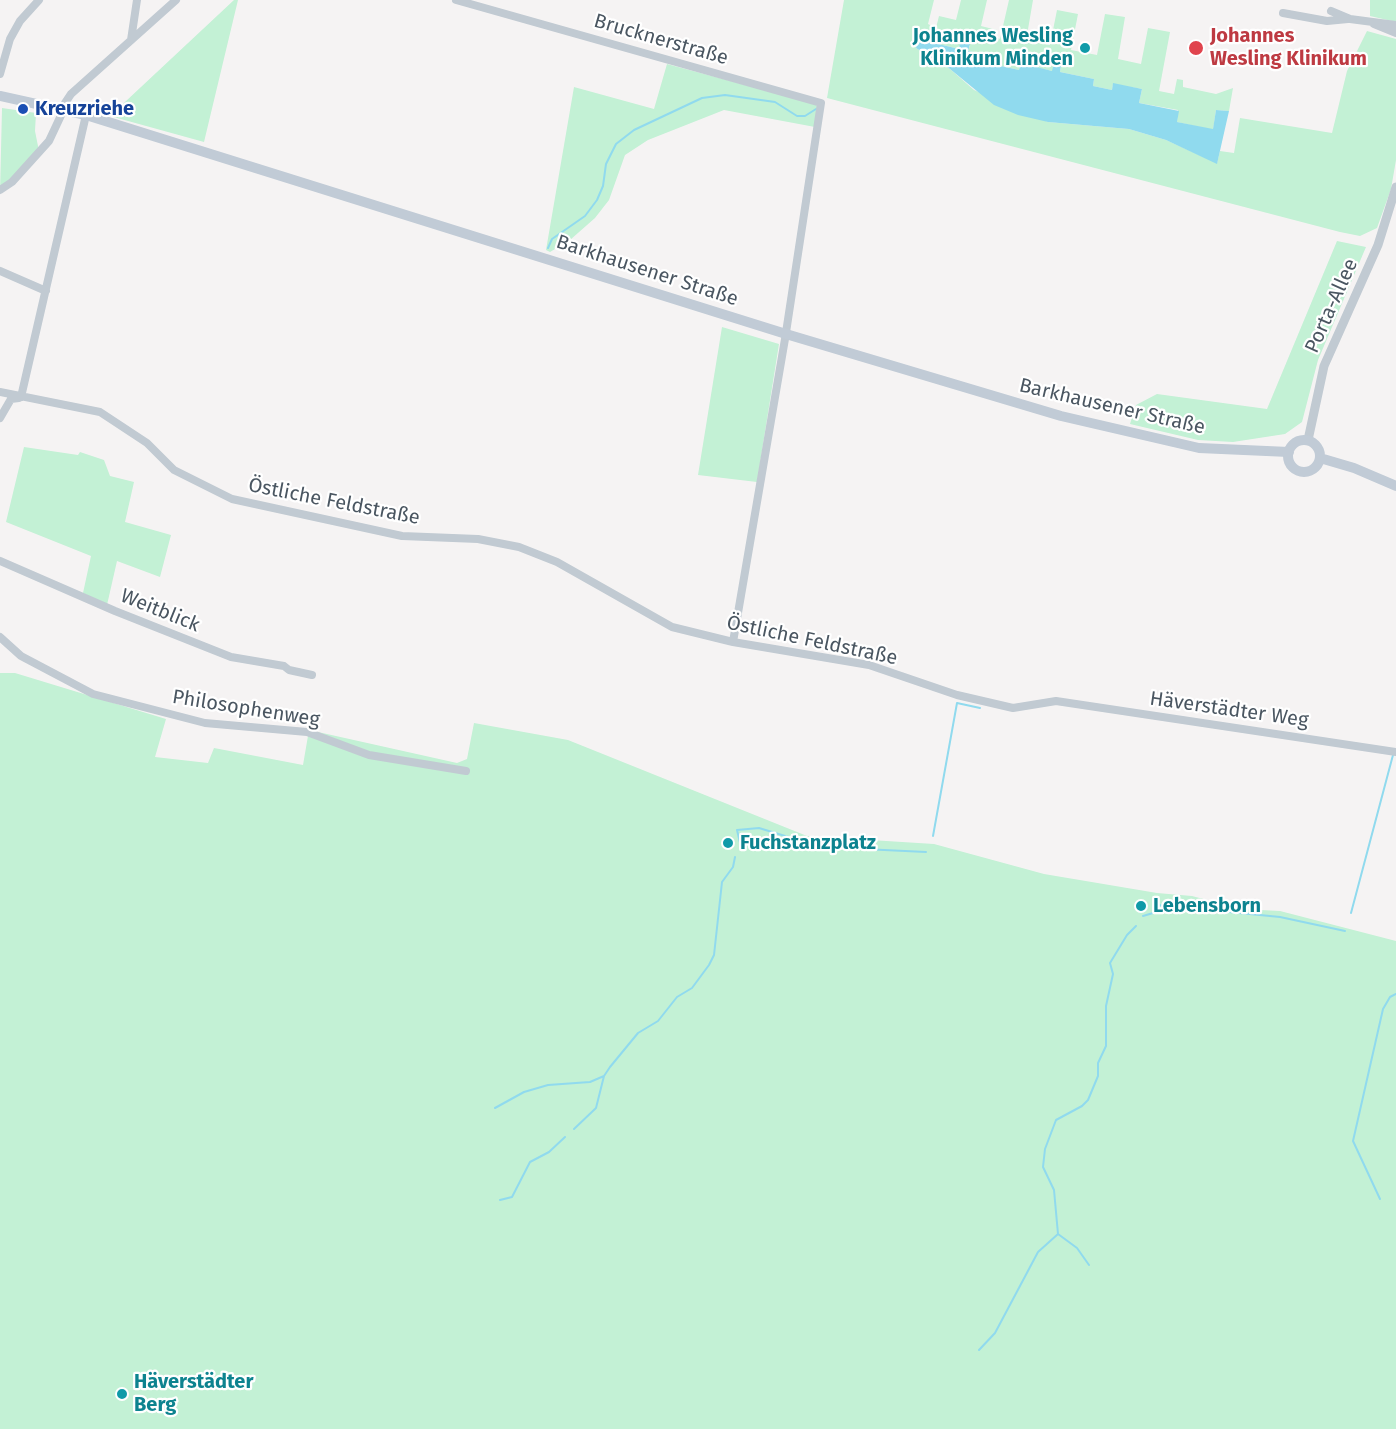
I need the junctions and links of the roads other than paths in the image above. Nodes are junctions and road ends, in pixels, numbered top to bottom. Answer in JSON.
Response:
{"nodes":[{"id":1,"x":39,"y":0,"type":"edge"},
{"id":2,"x":136,"y":0,"type":"edge"},
{"id":3,"x":176,"y":0,"type":"edge"},
{"id":4,"x":456,"y":0,"type":"edge"},
{"id":5,"x":495,"y":0,"type":"edge"},
{"id":6,"x":493,"y":10,"type":"junction"},
{"id":7,"x":1331,"y":11,"type":"dead end"},
{"id":8,"x":1283,"y":13,"type":"dead end"},
{"id":9,"x":1350,"y":19,"type":"junction"},
{"id":10,"x":1373,"y":24,"type":"junction"},
{"id":11,"x":1396,"y":25,"type":"edge"},
{"id":12,"x":1396,"y":33,"type":"edge"},
{"id":13,"x":131,"y":39,"type":"junction"},
{"id":14,"x":0,"y":74,"type":"edge"},
{"id":15,"x":0,"y":96,"type":"edge"},
{"id":16,"x":62,"y":109,"type":"junction"},
{"id":17,"x":86,"y":115,"type":"junction"},
{"id":18,"x":1396,"y":188,"type":"edge"},
{"id":19,"x":0,"y":190,"type":"edge"},
{"id":20,"x":0,"y":271,"type":"edge"},
{"id":21,"x":46,"y":291,"type":"junction"},
{"id":22,"x":786,"y":334,"type":"junction"},
{"id":23,"x":0,"y":392,"type":"edge"},
{"id":24,"x":21,"y":397,"type":"junction"},
{"id":25,"x":0,"y":418,"type":"edge"},
{"id":26,"x":1308,"y":440,"type":"junction"},
{"id":27,"x":1289,"y":452,"type":"junction"},
{"id":28,"x":1320,"y":458,"type":"junction"},
{"id":29,"x":1396,"y":486,"type":"edge"},
{"id":30,"x":0,"y":561,"type":"edge"},
{"id":31,"x":0,"y":637,"type":"edge"},
{"id":32,"x":733,"y":642,"type":"junction"},
{"id":33,"x":312,"y":675,"type":"dead end"},
{"id":34,"x":1056,"y":701,"type":"joint"},
{"id":35,"x":1396,"y":752,"type":"edge"},
{"id":36,"x":466,"y":771,"type":"dead end"}],
"edges":[{"from":1,"to":14,"type":"street"},
{"from":2,"to":13,"type":"street"},
{"from":3,"to":13,"type":"street"},
{"from":4,"to":6,"type":"street","name":"Brucknerstraße"},
{"from":5,"to":6,"type":"street"},
{"from":6,"to":22,"type":"street","name":"Brucknerstraße"},
{"from":7,"to":9,"type":"street"},
{"from":8,"to":9,"type":"street"},
{"from":9,"to":10,"type":"street"},
{"from":10,"to":11,"type":"street"},
{"from":10,"to":12,"type":"street"},
{"from":13,"to":16,"type":"street"},
{"from":15,"to":16,"type":"main road","name":"Barkhausener Straße"},
{"from":16,"to":17,"type":"main road","name":"Barkhausener Straße"},
{"from":16,"to":19,"type":"street"},
{"from":17,"to":21,"type":"street"},
{"from":17,"to":22,"type":"main road","name":"Barkhausener Straße"},
{"from":18,"to":26,"type":"street","name":"Porta-Allee"},
{"from":20,"to":21,"type":"street"},
{"from":21,"to":24,"type":"street"},
{"from":22,"to":27,"type":"main road","name":"Barkhausener Straße"},
{"from":22,"to":32,"type":"street"},
{"from":23,"to":24,"type":"street","name":"Östliche Feldstraße"},
{"from":24,"to":25,"type":"street"},
{"from":24,"to":32,"type":"street","name":"Östliche Feldstraße"},
{"from":26,"to":27,"type":"main road"},
{"from":26,"to":28,"type":"main road"},
{"from":27,"to":28,"type":"main road"},
{"from":28,"to":29,"type":"main road"},
{"from":30,"to":33,"type":"street","name":"Weitblick"},
{"from":31,"to":36,"type":"street","name":"Philosophenweg"},
{"from":32,"to":34,"type":"street","name":"Östliche Feldstraße"},
{"from":34,"to":35,"type":"street","name":"Häverstädter Weg"}]}
